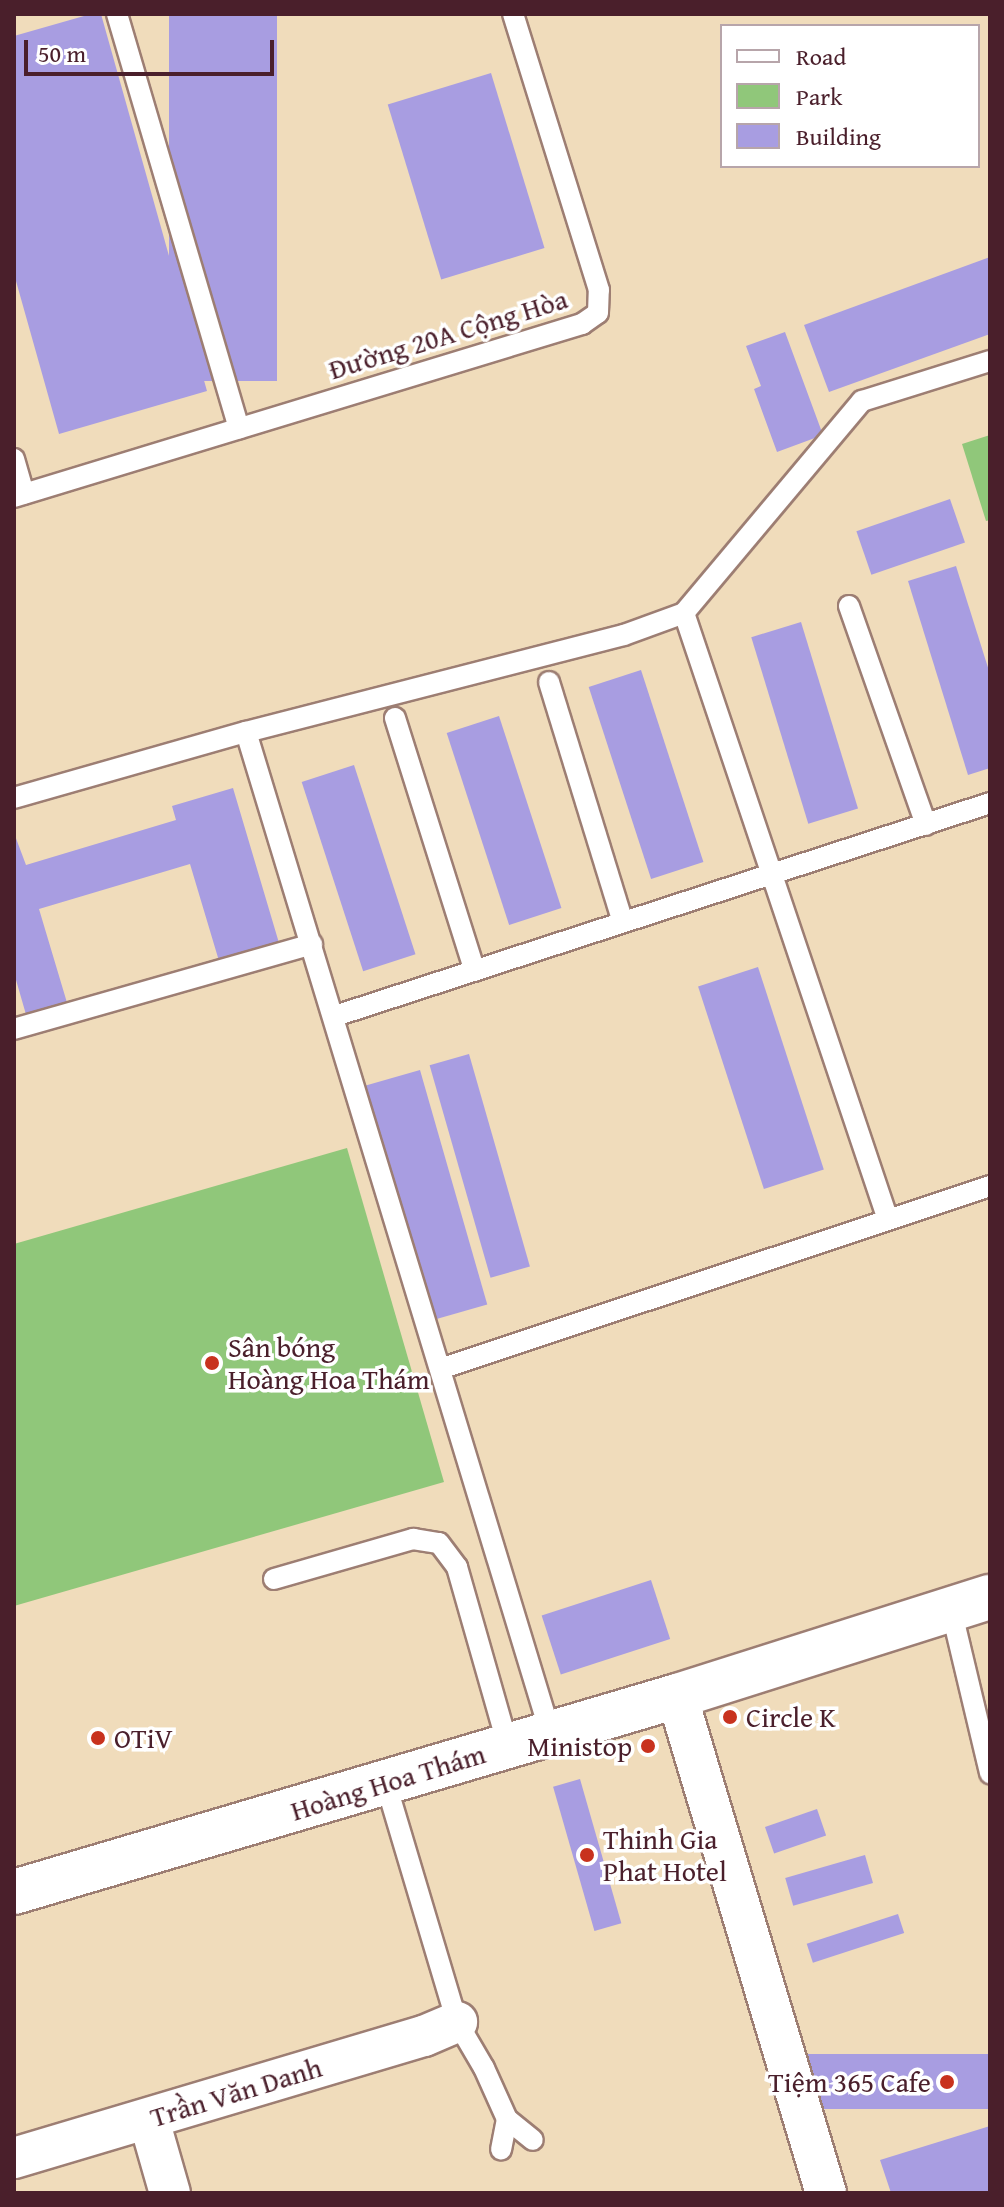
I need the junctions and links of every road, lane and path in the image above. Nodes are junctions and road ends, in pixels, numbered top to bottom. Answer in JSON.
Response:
{"nodes":[{"id":1,"x":117,"y":14,"type":"edge"},
{"id":2,"x":513,"y":14,"type":"edge"},
{"id":3,"x":990,"y":361,"type":"edge"},
{"id":4,"x":239,"y":428,"type":"junction"},
{"id":5,"x":14,"y":459,"type":"edge"},
{"id":6,"x":19,"y":495,"type":"edge"},
{"id":7,"x":849,"y":606,"type":"dead end"},
{"id":8,"x":684,"y":613,"type":"junction"},
{"id":9,"x":549,"y":682,"type":"dead end"},
{"id":10,"x":395,"y":718,"type":"dead end"},
{"id":11,"x":246,"y":732,"type":"junction"},
{"id":12,"x":14,"y":798,"type":"edge"},
{"id":13,"x":990,"y":803,"type":"edge"},
{"id":14,"x":926,"y":825,"type":"junction"},
{"id":15,"x":771,"y":874,"type":"junction"},
{"id":16,"x":623,"y":922,"type":"junction"},
{"id":17,"x":312,"y":944,"type":"junction"},
{"id":18,"x":475,"y":971,"type":"junction"},
{"id":19,"x":335,"y":1016,"type":"junction"},
{"id":20,"x":14,"y":1029,"type":"edge"},
{"id":21,"x":990,"y":1186,"type":"edge"},
{"id":22,"x":888,"y":1220,"type":"junction"},
{"id":23,"x":440,"y":1369,"type":"junction"},
{"id":24,"x":274,"y":1579,"type":"dead end"},
{"id":25,"x":971,"y":1603,"type":"edge"},
{"id":26,"x":677,"y":1696,"type":"junction"},
{"id":27,"x":550,"y":1732,"type":"junction"},
{"id":28,"x":508,"y":1746,"type":"junction"},
{"id":29,"x":990,"y":1773,"type":"edge"},
{"id":30,"x":386,"y":1784,"type":"junction"},
{"id":31,"x":14,"y":1892,"type":"edge"},
{"id":32,"x":457,"y":2022,"type":"junction"},
{"id":33,"x":507,"y":2119,"type":"junction"},
{"id":34,"x":149,"y":2120,"type":"junction"},
{"id":35,"x":533,"y":2140,"type":"dead end"},
{"id":36,"x":501,"y":2149,"type":"dead end"},
{"id":37,"x":14,"y":2158,"type":"edge"},
{"id":38,"x":170,"y":2193,"type":"edge"},
{"id":39,"x":826,"y":2193,"type":"edge"}],
"edges":[{"from":1,"to":4,"type":"lane"},
{"from":2,"to":4,"type":"lane","name":"Đường 20A Cộng Hòa"},
{"from":3,"to":8,"type":"lane"},
{"from":4,"to":6,"type":"lane","name":"Đường 20A Cộng Hòa"},
{"from":5,"to":6,"type":"lane"},
{"from":7,"to":14,"type":"lane"},
{"from":8,"to":11,"type":"lane"},
{"from":8,"to":15,"type":"lane"},
{"from":9,"to":16,"type":"lane"},
{"from":10,"to":18,"type":"lane"},
{"from":11,"to":12,"type":"lane"},
{"from":11,"to":17,"type":"lane"},
{"from":13,"to":14,"type":"lane"},
{"from":14,"to":15,"type":"lane"},
{"from":15,"to":16,"type":"lane"},
{"from":15,"to":22,"type":"lane"},
{"from":16,"to":18,"type":"lane"},
{"from":17,"to":19,"type":"lane"},
{"from":17,"to":20,"type":"lane"},
{"from":18,"to":19,"type":"lane"},
{"from":19,"to":23,"type":"lane"},
{"from":21,"to":22,"type":"lane"},
{"from":22,"to":23,"type":"lane"},
{"from":23,"to":27,"type":"lane"},
{"from":24,"to":28,"type":"lane"},
{"from":25,"to":26,"type":"main road","name":"Hoàng Hoa Thám"},
{"from":25,"to":29,"type":"lane"},
{"from":26,"to":27,"type":"main road","name":"Hoàng Hoa Thám"},
{"from":26,"to":39,"type":"street"},
{"from":27,"to":28,"type":"main road","name":"Hoàng Hoa Thám"},
{"from":28,"to":30,"type":"main road","name":"Hoàng Hoa Thám"},
{"from":30,"to":31,"type":"main road","name":"Hoàng Hoa Thám"},
{"from":30,"to":32,"type":"lane"},
{"from":32,"to":33,"type":"lane"},
{"from":32,"to":34,"type":"street","name":"Trần Văn Danh"},
{"from":33,"to":35,"type":"lane"},
{"from":33,"to":36,"type":"lane"},
{"from":34,"to":37,"type":"street","name":"Trần Văn Danh"},
{"from":34,"to":38,"type":"street"}]}
